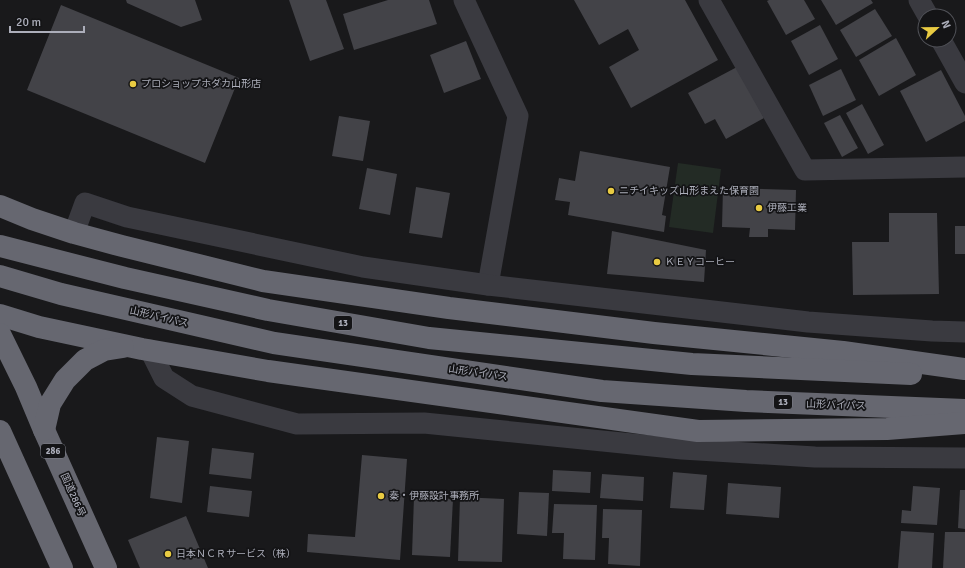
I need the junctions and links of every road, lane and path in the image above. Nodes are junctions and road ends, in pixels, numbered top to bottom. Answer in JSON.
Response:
{"nodes":[{"id":1,"x":464,"y":0,"type":"edge"},
{"id":2,"x":709,"y":0,"type":"edge"},
{"id":3,"x":945,"y":48,"type":"edge"},
{"id":4,"x":965,"y":83,"type":"edge"},
{"id":5,"x":965,"y":167,"type":"edge"},
{"id":6,"x":0,"y":206,"type":"edge"},
{"id":7,"x":74,"y":232,"type":"junction"},
{"id":8,"x":0,"y":246,"type":"edge"},
{"id":9,"x":0,"y":276,"type":"edge"},
{"id":10,"x":488,"y":285,"type":"junction"},
{"id":11,"x":0,"y":315,"type":"edge"},
{"id":12,"x":965,"y":332,"type":"edge"},
{"id":13,"x":0,"y":334,"type":"edge"},
{"id":14,"x":141,"y":348,"type":"junction"},
{"id":15,"x":965,"y":369,"type":"edge"},
{"id":16,"x":965,"y":376,"type":"edge"},
{"id":17,"x":965,"y":410,"type":"edge"},
{"id":18,"x":965,"y":422,"type":"edge"},
{"id":19,"x":44,"y":430,"type":"junction"},
{"id":20,"x":0,"y":431,"type":"edge"},
{"id":21,"x":965,"y":458,"type":"edge"},
{"id":22,"x":62,"y":568,"type":"edge"},
{"id":23,"x":106,"y":568,"type":"edge"}],
"edges":[{"from":1,"to":10,"type":"street"},
{"from":2,"to":5,"type":"street"},
{"from":3,"to":4,"type":"street"},
{"from":6,"to":7,"type":"highway"},
{"from":7,"to":10,"type":"street"},
{"from":7,"to":15,"type":"highway"},
{"from":8,"to":16,"type":"highway","number":"13"},
{"from":9,"to":17,"type":"highway","name":"山形バイパス","number":"13"},
{"from":10,"to":12,"type":"street"},
{"from":11,"to":14,"type":"highway"},
{"from":13,"to":19,"type":"highway","name":"国道286号","number":"286"},
{"from":14,"to":18,"type":"highway"},
{"from":14,"to":19,"type":"highway"},
{"from":14,"to":21,"type":"street"},
{"from":19,"to":23,"type":"highway","name":"国道286号","number":"286"},
{"from":20,"to":22,"type":"highway"}]}
